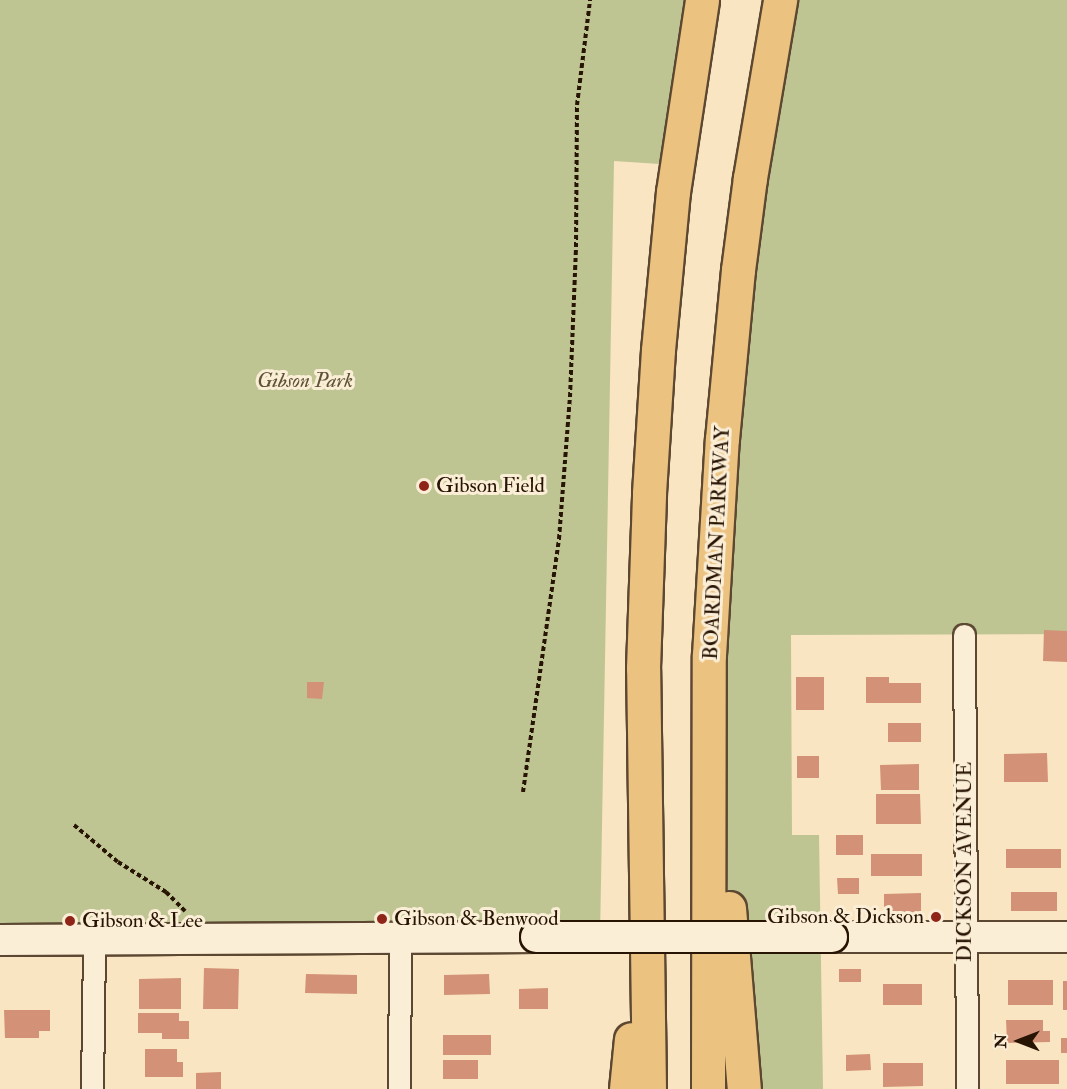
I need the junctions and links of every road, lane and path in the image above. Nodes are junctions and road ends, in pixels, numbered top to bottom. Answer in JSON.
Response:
{"nodes":[{"id":1,"x":590,"y":0,"type":"edge"},
{"id":2,"x":688,"y":0,"type":"edge"},
{"id":3,"x":702,"y":0,"type":"edge"},
{"id":4,"x":780,"y":0,"type":"edge"},
{"id":5,"x":673,"y":192,"type":"junction"},
{"id":6,"x":964,"y":635,"type":"dead end"},
{"id":7,"x":709,"y":655,"type":"junction"},
{"id":8,"x":523,"y":792,"type":"dead end"},
{"id":9,"x":74,"y":825,"type":"dead end"},
{"id":10,"x":646,"y":888,"type":"junction"},
{"id":11,"x":185,"y":910,"type":"dead end"},
{"id":12,"x":400,"y":937,"type":"junction"},
{"id":13,"x":965,"y":937,"type":"junction"},
{"id":14,"x":1067,"y":937,"type":"edge"},
{"id":15,"x":94,"y":938,"type":"junction"},
{"id":16,"x":0,"y":940,"type":"edge"},
{"id":17,"x":92,"y":1089,"type":"edge"},
{"id":18,"x":399,"y":1089,"type":"edge"},
{"id":19,"x":626,"y":1089,"type":"edge"},
{"id":20,"x":650,"y":1089,"type":"edge"},
{"id":21,"x":708,"y":1089,"type":"edge"},
{"id":22,"x":744,"y":1089,"type":"edge"},
{"id":23,"x":967,"y":1089,"type":"edge"}],
"edges":[{"from":1,"to":8,"type":"path"},
{"from":2,"to":5,"type":"highway"},
{"from":3,"to":5,"type":"highway"},
{"from":4,"to":7,"type":"highway","name":"BOARDMAN PARKWAY"},
{"from":5,"to":10,"type":"highway"},
{"from":6,"to":13,"type":"street","name":"DICKSON AVENUE"},
{"from":7,"to":21,"type":"highway","name":"BOARDMAN PARKWAY"},
{"from":7,"to":22,"type":"highway"},
{"from":9,"to":11,"type":"path"},
{"from":10,"to":19,"type":"highway"},
{"from":10,"to":20,"type":"highway"},
{"from":12,"to":13,"type":"street","bridge":true},
{"from":12,"to":15,"type":"street"},
{"from":12,"to":18,"type":"street"},
{"from":13,"to":14,"type":"street"},
{"from":13,"to":23,"type":"street","name":"DICKSON AVENUE"},
{"from":15,"to":16,"type":"street"},
{"from":15,"to":17,"type":"street"}]}
